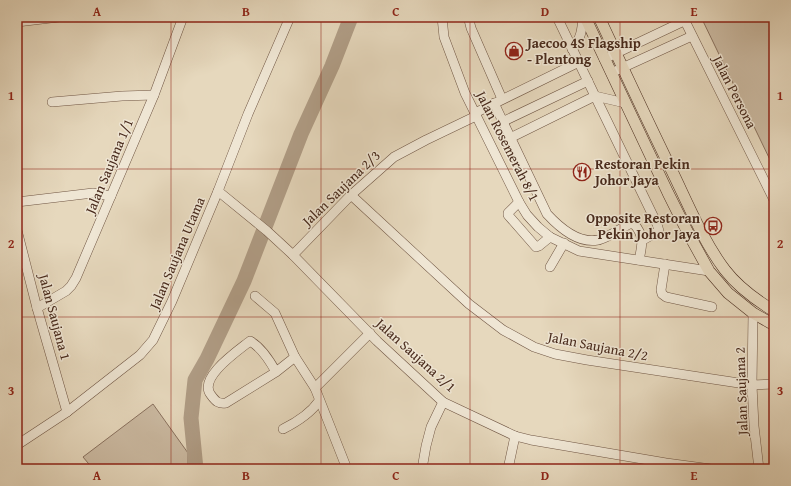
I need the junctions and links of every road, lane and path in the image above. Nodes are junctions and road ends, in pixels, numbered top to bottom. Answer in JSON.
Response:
{"nodes":[{"id":1,"x":59,"y":17,"type":"edge"},
{"id":2,"x":183,"y":17,"type":"edge"},
{"id":3,"x":290,"y":17,"type":"edge"},
{"id":4,"x":442,"y":17,"type":"edge"},
{"id":5,"x":557,"y":17,"type":"edge"},
{"id":6,"x":584,"y":17,"type":"edge"},
{"id":7,"x":599,"y":17,"type":"edge"},
{"id":8,"x":48,"y":18,"type":"edge"},
{"id":9,"x":684,"y":19,"type":"edge"},
{"id":10,"x":469,"y":20,"type":"dead end"},
{"id":11,"x":17,"y":22,"type":"edge"},
{"id":12,"x":692,"y":36,"type":"junction"},
{"id":13,"x":572,"y":49,"type":"junction"},
{"id":14,"x":616,"y":53,"type":"junction"},
{"id":15,"x":604,"y":59,"type":"junction"},
{"id":16,"x":579,"y":62,"type":"junction"},
{"id":17,"x":623,"y":68,"type":"junction"},
{"id":18,"x":611,"y":73,"type":"junction"},
{"id":19,"x":588,"y":81,"type":"junction"},
{"id":20,"x":154,"y":95,"type":"junction"},
{"id":21,"x":595,"y":96,"type":"junction"},
{"id":22,"x":498,"y":101,"type":"junction"},
{"id":23,"x":52,"y":102,"type":"dead end"},
{"id":24,"x":625,"y":103,"type":"junction"},
{"id":25,"x":476,"y":115,"type":"junction"},
{"id":26,"x":502,"y":122,"type":"junction"},
{"id":27,"x":510,"y":138,"type":"junction"},
{"id":28,"x":218,"y":191,"type":"junction"},
{"id":29,"x":351,"y":195,"type":"junction"},
{"id":30,"x":111,"y":196,"type":"junction"},
{"id":31,"x":774,"y":200,"type":"edge"},
{"id":32,"x":17,"y":202,"type":"edge"},
{"id":33,"x":519,"y":202,"type":"junction"},
{"id":34,"x":17,"y":230,"type":"edge"},
{"id":35,"x":550,"y":237,"type":"junction"},
{"id":36,"x":643,"y":240,"type":"junction"},
{"id":37,"x":564,"y":243,"type":"junction"},
{"id":38,"x":293,"y":254,"type":"junction"},
{"id":39,"x":639,"y":260,"type":"junction"},
{"id":40,"x":665,"y":264,"type":"junction"},
{"id":41,"x":550,"y":267,"type":"dead end"},
{"id":42,"x":709,"y":271,"type":"junction"},
{"id":43,"x":255,"y":296,"type":"dead end"},
{"id":44,"x":42,"y":305,"type":"junction"},
{"id":45,"x":712,"y":307,"type":"dead end"},
{"id":46,"x":774,"y":311,"type":"edge"},
{"id":47,"x":753,"y":313,"type":"junction"},
{"id":48,"x":774,"y":325,"type":"edge"},
{"id":49,"x":370,"y":333,"type":"junction"},
{"id":50,"x":295,"y":357,"type":"junction"},
{"id":51,"x":276,"y":372,"type":"junction"},
{"id":52,"x":774,"y":384,"type":"edge"},
{"id":53,"x":752,"y":385,"type":"junction"},
{"id":54,"x":315,"y":388,"type":"junction"},
{"id":55,"x":319,"y":401,"type":"junction"},
{"id":56,"x":444,"y":402,"type":"junction"},
{"id":57,"x":66,"y":407,"type":"junction"},
{"id":58,"x":283,"y":429,"type":"dead end"},
{"id":59,"x":515,"y":436,"type":"junction"},
{"id":60,"x":17,"y":445,"type":"edge"},
{"id":61,"x":667,"y":466,"type":"edge"},
{"id":62,"x":347,"y":469,"type":"edge"},
{"id":63,"x":422,"y":469,"type":"edge"},
{"id":64,"x":508,"y":469,"type":"edge"},
{"id":65,"x":711,"y":469,"type":"edge"},
{"id":66,"x":759,"y":469,"type":"edge"}],
"edges":[{"from":1,"to":8,"type":"street"},
{"from":2,"to":20,"type":"street","name":"Jalan Saujana 1/1"},
{"from":3,"to":28,"type":"street","name":"Jalan Saujana Utama"},
{"from":4,"to":25,"type":"street","name":"Jalan Rosemerah 8/1"},
{"from":5,"to":13,"type":"street"},
{"from":6,"to":13,"type":"street"},
{"from":6,"to":15,"type":"main road"},
{"from":7,"to":14,"type":"main road"},
{"from":8,"to":11,"type":"street"},
{"from":9,"to":12,"type":"street","name":"Jalan Persona"},
{"from":9,"to":14,"type":"street"},
{"from":10,"to":22,"type":"street"},
{"from":12,"to":17,"type":"street"},
{"from":12,"to":31,"type":"street","name":"Jalan Persona"},
{"from":13,"to":16,"type":"street"},
{"from":14,"to":15,"type":"street"},
{"from":14,"to":17,"type":"main road"},
{"from":15,"to":18,"type":"main road"},
{"from":16,"to":19,"type":"street"},
{"from":16,"to":22,"type":"street","name":"Jalan Saujana 2/3"},
{"from":17,"to":18,"type":"street"},
{"from":17,"to":46,"type":"main road"},
{"from":18,"to":24,"type":"main road"},
{"from":19,"to":21,"type":"street"},
{"from":19,"to":26,"type":"street"},
{"from":20,"to":23,"type":"street"},
{"from":20,"to":30,"type":"street","name":"Jalan Saujana 1/1"},
{"from":21,"to":24,"type":"street"},
{"from":21,"to":27,"type":"street"},
{"from":21,"to":36,"type":"street"},
{"from":22,"to":25,"type":"street","name":"Jalan Saujana 2/3"},
{"from":22,"to":26,"type":"street"},
{"from":24,"to":42,"type":"main road"},
{"from":25,"to":29,"type":"street","name":"Jalan Saujana 2/3"},
{"from":25,"to":33,"type":"street","name":"Jalan Rosemerah 8/1"},
{"from":26,"to":27,"type":"street"},
{"from":27,"to":36,"type":"street"},
{"from":28,"to":38,"type":"street","name":"Jalan Saujana 2/1"},
{"from":28,"to":57,"type":"street","name":"Jalan Saujana Utama"},
{"from":29,"to":38,"type":"street","name":"Jalan Saujana 2/3"},
{"from":29,"to":53,"type":"street","name":"Jalan Saujana 2/2"},
{"from":30,"to":32,"type":"street"},
{"from":30,"to":44,"type":"street","name":"Jalan Saujana 1/1"},
{"from":33,"to":35,"type":"street","name":"Jalan Rosemerah 8/1"},
{"from":33,"to":35,"type":"street"},
{"from":34,"to":44,"type":"street","name":"Jalan Saujana 1"},
{"from":35,"to":37,"type":"street","name":"Jalan Rosemerah 8/1"},
{"from":36,"to":39,"type":"street"},
{"from":37,"to":39,"type":"street","name":"Jalan Rosemerah 8/1"},
{"from":37,"to":41,"type":"street"},
{"from":38,"to":49,"type":"street","name":"Jalan Saujana 2/1"},
{"from":39,"to":40,"type":"street","name":"Jalan Rosemerah 8/1"},
{"from":40,"to":42,"type":"street","name":"Jalan Rosemerah 8/1"},
{"from":40,"to":45,"type":"street"},
{"from":42,"to":47,"type":"main road"},
{"from":43,"to":50,"type":"street"},
{"from":44,"to":57,"type":"street","name":"Jalan Saujana 1"},
{"from":47,"to":48,"type":"main road"},
{"from":47,"to":53,"type":"street","name":"Jalan Saujana 2"},
{"from":49,"to":54,"type":"street"},
{"from":49,"to":56,"type":"street","name":"Jalan Saujana 2/1"},
{"from":50,"to":51,"type":"street"},
{"from":50,"to":54,"type":"street"},
{"from":51,"to":51,"type":"street"},
{"from":52,"to":53,"type":"street","name":"Jalan Saujana 2/2"},
{"from":53,"to":66,"type":"street","name":"Jalan Saujana 2"},
{"from":54,"to":55,"type":"street"},
{"from":55,"to":58,"type":"street"},
{"from":55,"to":62,"type":"street"},
{"from":56,"to":59,"type":"street","name":"Jalan Saujana 2/1"},
{"from":56,"to":63,"type":"street"},
{"from":57,"to":60,"type":"street","name":"Jalan Saujana Utama"},
{"from":59,"to":61,"type":"street","name":"Jalan Saujana 2/1"},
{"from":59,"to":64,"type":"street"},
{"from":61,"to":65,"type":"street","name":"Jalan Saujana 2/1"}]}
